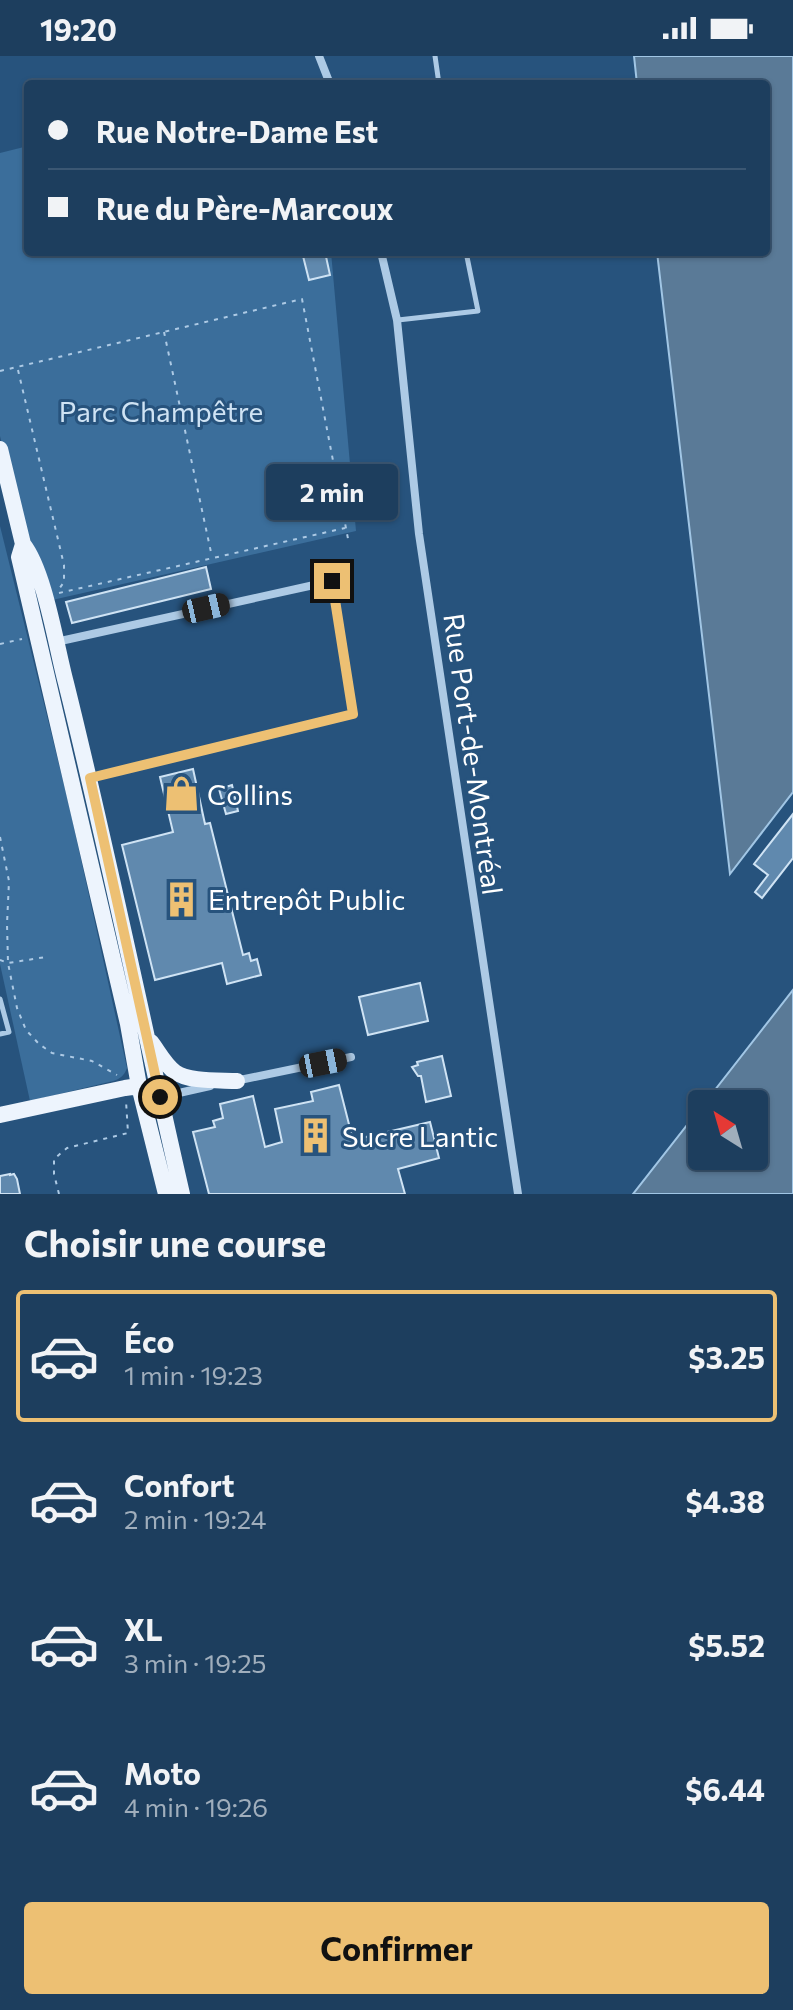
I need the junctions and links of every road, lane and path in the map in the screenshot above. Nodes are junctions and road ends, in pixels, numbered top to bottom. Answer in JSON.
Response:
{"nodes":[{"id":1,"x":319,"y":56,"type":"edge"},
{"id":2,"x":435,"y":56,"type":"edge"},
{"id":3,"x":328,"y":80,"type":"edge"},
{"id":4,"x":438,"y":80,"type":"edge"},
{"id":5,"x":382,"y":256,"type":"edge"},
{"id":6,"x":467,"y":256,"type":"edge"},
{"id":7,"x":397,"y":320,"type":"junction"},
{"id":8,"x":164,"y":332,"type":"junction"},
{"id":9,"x":17,"y":368,"type":"junction"},
{"id":10,"x":0,"y":371,"type":"edge"},
{"id":11,"x":0,"y":449,"type":"edge"},
{"id":12,"x":346,"y":528,"type":"junction"},
{"id":13,"x":23,"y":544,"type":"junction"},
{"id":14,"x":349,"y":544,"type":"dead end"},
{"id":15,"x":213,"y":558,"type":"junction"},
{"id":16,"x":51,"y":595,"type":"junction"},
{"id":17,"x":41,"y":642,"type":"junction"},
{"id":18,"x":0,"y":644,"type":"edge"},
{"id":19,"x":90,"y":778,"type":"junction"},
{"id":20,"x":0,"y":837,"type":"edge"},
{"id":21,"x":46,"y":957,"type":"dead end"},
{"id":22,"x":0,"y":960,"type":"edge"},
{"id":23,"x":8,"y":963,"type":"junction"},
{"id":24,"x":0,"y":999,"type":"edge"},
{"id":25,"x":0,"y":1034,"type":"edge"},
{"id":26,"x":146,"y":1036,"type":"junction"},
{"id":27,"x":351,"y":1057,"type":"dead end"},
{"id":28,"x":237,"y":1081,"type":"junction"},
{"id":29,"x":132,"y":1089,"type":"junction"},
{"id":30,"x":160,"y":1097,"type":"junction"},
{"id":31,"x":0,"y":1115,"type":"edge"},
{"id":32,"x":0,"y":1126,"type":"edge"},
{"id":33,"x":59,"y":1194,"type":"edge"},
{"id":34,"x":166,"y":1194,"type":"edge"},
{"id":35,"x":182,"y":1194,"type":"edge"},
{"id":36,"x":518,"y":1194,"type":"edge"}],
"edges":[{"from":1,"to":3,"type":"street"},
{"from":2,"to":4,"type":"lane"},
{"from":5,"to":7,"type":"street","name":"Rue Port-de-Montréal"},
{"from":6,"to":7,"type":"lane"},
{"from":7,"to":36,"type":"street","name":"Rue Port-de-Montréal"},
{"from":8,"to":9,"type":"path"},
{"from":8,"to":12,"type":"path"},
{"from":8,"to":15,"type":"path"},
{"from":9,"to":10,"type":"path"},
{"from":9,"to":16,"type":"path"},
{"from":11,"to":13,"type":"main road"},
{"from":12,"to":14,"type":"path"},
{"from":12,"to":15,"type":"path"},
{"from":13,"to":16,"type":"main road"},
{"from":13,"to":17,"type":"main road"},
{"from":15,"to":16,"type":"path"},
{"from":16,"to":17,"type":"main road"},
{"from":17,"to":18,"type":"path"},
{"from":17,"to":19,"type":"main road"},
{"from":17,"to":19,"type":"street"},
{"from":17,"to":29,"type":"main road"},
{"from":19,"to":26,"type":"main road"},
{"from":20,"to":23,"type":"path"},
{"from":21,"to":23,"type":"path"},
{"from":22,"to":23,"type":"path"},
{"from":23,"to":29,"type":"path"},
{"from":24,"to":25,"type":"lane"},
{"from":26,"to":28,"type":"main road"},
{"from":26,"to":30,"type":"main road"},
{"from":27,"to":28,"type":"street"},
{"from":28,"to":30,"type":"street"},
{"from":29,"to":30,"type":"main road"},
{"from":29,"to":31,"type":"main road"},
{"from":29,"to":32,"type":"main road"},
{"from":29,"to":33,"type":"path"},
{"from":29,"to":34,"type":"main road"},
{"from":30,"to":35,"type":"main road"}]}
